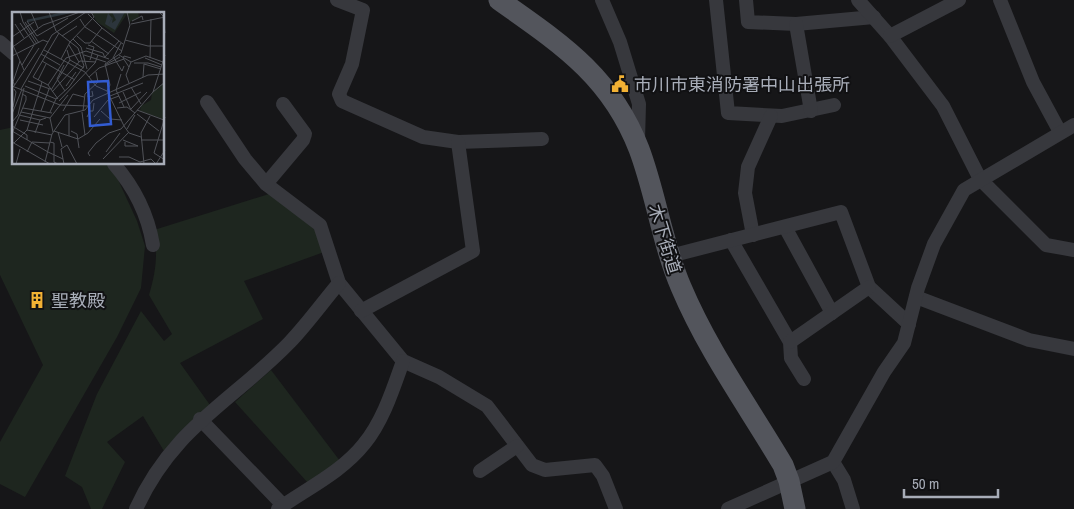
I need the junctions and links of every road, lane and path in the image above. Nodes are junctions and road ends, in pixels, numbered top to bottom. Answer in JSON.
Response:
{"nodes":[{"id":1,"x":337,"y":0,"type":"edge"},
{"id":2,"x":498,"y":0,"type":"edge"},
{"id":3,"x":602,"y":0,"type":"edge"},
{"id":4,"x":716,"y":0,"type":"edge"},
{"id":5,"x":746,"y":0,"type":"edge"},
{"id":6,"x":858,"y":0,"type":"edge"},
{"id":7,"x":959,"y":0,"type":"edge"},
{"id":8,"x":1000,"y":0,"type":"edge"},
{"id":9,"x":874,"y":17,"type":"junction"},
{"id":10,"x":796,"y":24,"type":"junction"},
{"id":11,"x":890,"y":36,"type":"junction"},
{"id":12,"x":0,"y":42,"type":"edge"},
{"id":13,"x":12,"y":52,"type":"edge"},
{"id":14,"x":207,"y":102,"type":"dead end"},
{"id":15,"x":282,"y":104,"type":"dead end"},
{"id":16,"x":834,"y":106,"type":"dead end"},
{"id":17,"x":811,"y":111,"type":"junction"},
{"id":18,"x":771,"y":116,"type":"junction"},
{"id":19,"x":1074,"y":125,"type":"edge"},
{"id":20,"x":1060,"y":132,"type":"junction"},
{"id":21,"x":542,"y":139,"type":"dead end"},
{"id":22,"x":458,"y":142,"type":"junction"},
{"id":23,"x":638,"y":148,"type":"junction"},
{"id":24,"x":115,"y":165,"type":"edge"},
{"id":25,"x":980,"y":179,"type":"junction"},
{"id":26,"x":266,"y":184,"type":"junction"},
{"id":27,"x":785,"y":227,"type":"junction"},
{"id":28,"x":753,"y":235,"type":"junction"},
{"id":29,"x":731,"y":240,"type":"junction"},
{"id":30,"x":153,"y":245,"type":"dead end"},
{"id":31,"x":1074,"y":250,"type":"edge"},
{"id":32,"x":670,"y":256,"type":"junction"},
{"id":33,"x":340,"y":283,"type":"junction"},
{"id":34,"x":869,"y":287,"type":"junction"},
{"id":35,"x":916,"y":297,"type":"junction"},
{"id":36,"x":361,"y":311,"type":"junction"},
{"id":37,"x":832,"y":313,"type":"junction"},
{"id":38,"x":909,"y":324,"type":"junction"},
{"id":39,"x":790,"y":342,"type":"junction"},
{"id":40,"x":1074,"y":350,"type":"edge"},
{"id":41,"x":403,"y":361,"type":"junction"},
{"id":42,"x":804,"y":379,"type":"dead end"},
{"id":43,"x":200,"y":419,"type":"junction"},
{"id":44,"x":517,"y":446,"type":"junction"},
{"id":45,"x":833,"y":462,"type":"junction"},
{"id":46,"x":480,"y":471,"type":"dead end"},
{"id":47,"x":789,"y":481,"type":"junction"},
{"id":48,"x":280,"y":507,"type":"edge"},
{"id":49,"x":136,"y":509,"type":"edge"},
{"id":50,"x":616,"y":509,"type":"edge"},
{"id":51,"x":728,"y":509,"type":"edge"},
{"id":52,"x":795,"y":509,"type":"edge"},
{"id":53,"x":853,"y":509,"type":"edge"}],
"edges":[{"from":1,"to":22,"type":"street"},
{"from":2,"to":23,"type":"main road","name":"木下街道"},
{"from":3,"to":23,"type":"street"},
{"from":4,"to":18,"type":"street"},
{"from":5,"to":10,"type":"street"},
{"from":6,"to":9,"type":"street"},
{"from":7,"to":11,"type":"street"},
{"from":8,"to":20,"type":"street"},
{"from":9,"to":10,"type":"street"},
{"from":9,"to":11,"type":"street"},
{"from":10,"to":17,"type":"street"},
{"from":11,"to":25,"type":"street"},
{"from":12,"to":13,"type":"street"},
{"from":14,"to":26,"type":"street"},
{"from":15,"to":26,"type":"street"},
{"from":16,"to":17,"type":"street"},
{"from":17,"to":18,"type":"street"},
{"from":18,"to":28,"type":"street"},
{"from":19,"to":20,"type":"street"},
{"from":20,"to":25,"type":"street"},
{"from":21,"to":22,"type":"street"},
{"from":22,"to":36,"type":"street"},
{"from":23,"to":32,"type":"main road","name":"木下街道"},
{"from":24,"to":30,"type":"street"},
{"from":25,"to":31,"type":"street"},
{"from":25,"to":35,"type":"street"},
{"from":26,"to":33,"type":"street"},
{"from":27,"to":28,"type":"street"},
{"from":27,"to":34,"type":"street"},
{"from":27,"to":37,"type":"street"},
{"from":28,"to":29,"type":"street"},
{"from":29,"to":32,"type":"street"},
{"from":29,"to":39,"type":"street"},
{"from":32,"to":47,"type":"main road","name":"木下街道"},
{"from":33,"to":36,"type":"street"},
{"from":33,"to":43,"type":"street"},
{"from":34,"to":37,"type":"street"},
{"from":34,"to":38,"type":"street"},
{"from":35,"to":38,"type":"street"},
{"from":35,"to":40,"type":"street"},
{"from":36,"to":41,"type":"street"},
{"from":37,"to":39,"type":"street"},
{"from":38,"to":45,"type":"street"},
{"from":39,"to":42,"type":"street"},
{"from":41,"to":44,"type":"street"},
{"from":41,"to":48,"type":"street"},
{"from":43,"to":48,"type":"street"},
{"from":43,"to":49,"type":"street"},
{"from":44,"to":46,"type":"street"},
{"from":44,"to":50,"type":"street"},
{"from":45,"to":47,"type":"street"},
{"from":45,"to":53,"type":"street"},
{"from":47,"to":51,"type":"street"},
{"from":47,"to":52,"type":"main road","name":"木下街道"}]}
